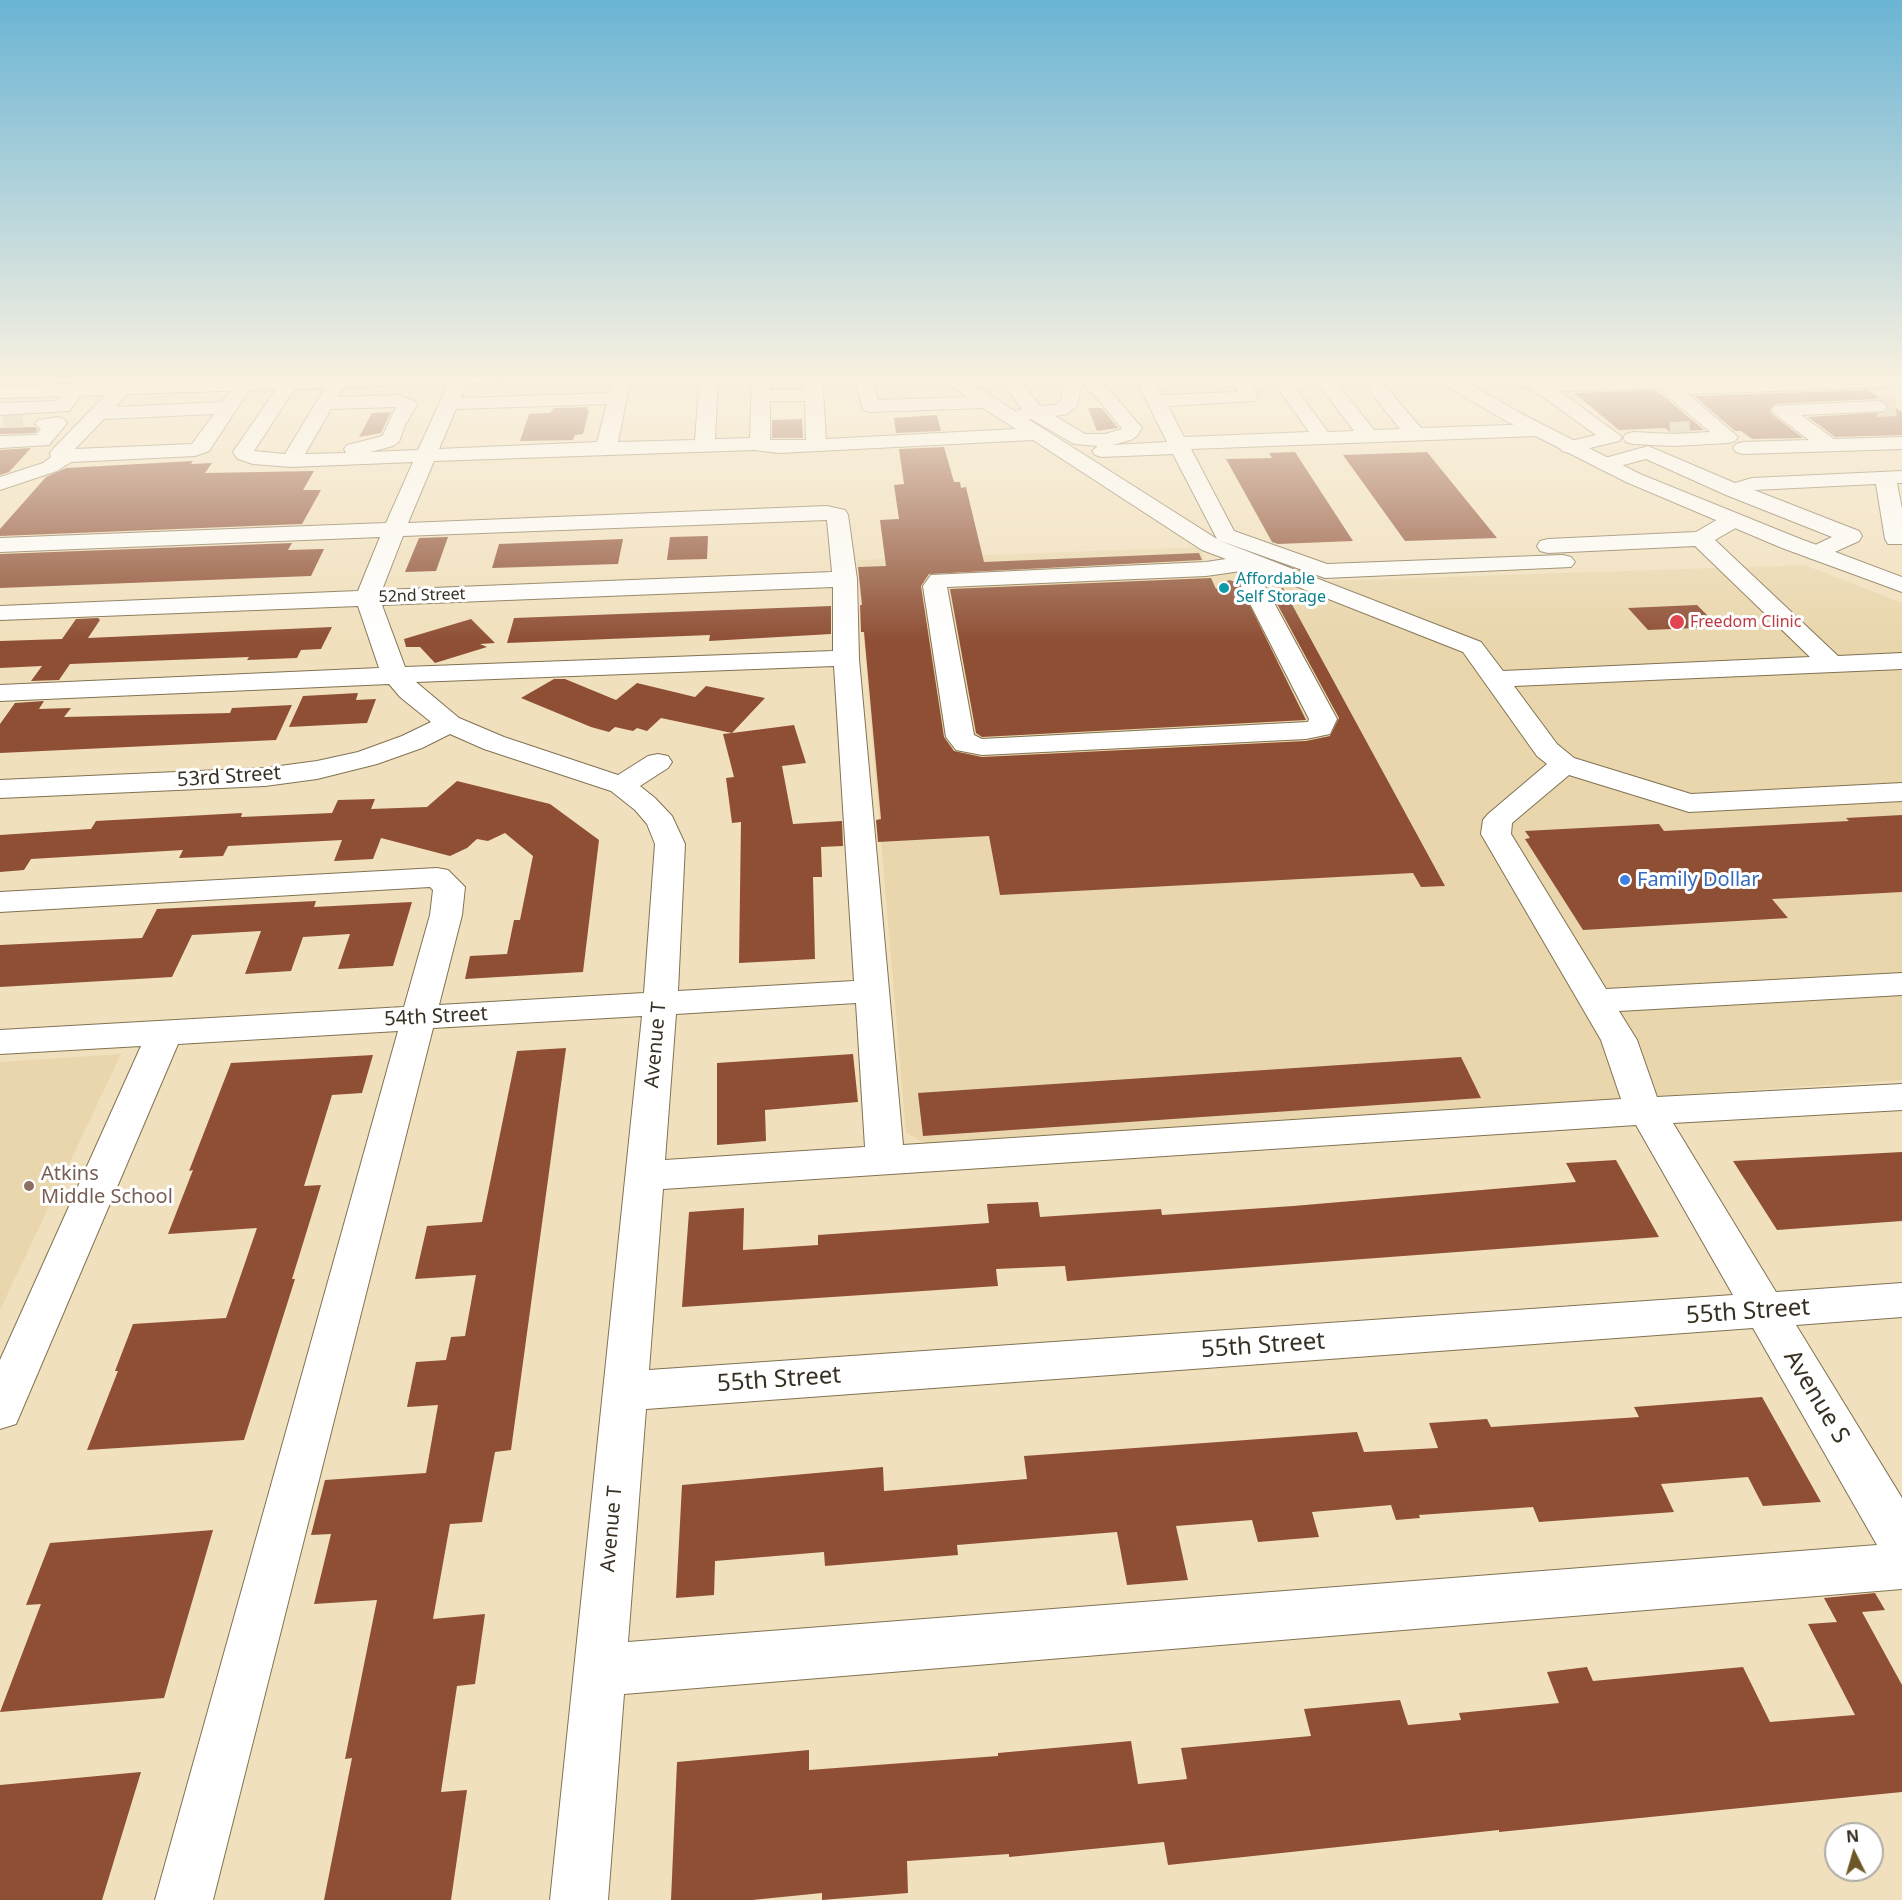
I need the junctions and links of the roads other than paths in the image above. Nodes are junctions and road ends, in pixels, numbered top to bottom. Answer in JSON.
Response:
{"nodes":[{"id":1,"x":52,"y":465,"type":"edge"},
{"id":2,"x":421,"y":465,"type":"edge"},
{"id":3,"x":1085,"y":465,"type":"edge"},
{"id":4,"x":1189,"y":465,"type":"edge"},
{"id":5,"x":1606,"y":465,"type":"edge"},
{"id":6,"x":1691,"y":465,"type":"tunnel mouth"},
{"id":7,"x":1897,"y":476,"type":"edge"},
{"id":8,"x":1713,"y":480,"type":"junction"},
{"id":9,"x":0,"y":484,"type":"edge"},
{"id":10,"x":1734,"y":490,"type":"junction"},
{"id":11,"x":1699,"y":506,"type":"junction"},
{"id":12,"x":1732,"y":520,"type":"junction"},
{"id":13,"x":394,"y":530,"type":"junction"},
{"id":14,"x":1851,"y":536,"type":"junction"},
{"id":15,"x":1701,"y":539,"type":"junction"},
{"id":16,"x":1900,"y":544,"type":"edge"},
{"id":17,"x":0,"y":545,"type":"edge"},
{"id":18,"x":1817,"y":553,"type":"junction"},
{"id":19,"x":1253,"y":562,"type":"junction"},
{"id":20,"x":845,"y":579,"type":"junction"},
{"id":21,"x":1902,"y":585,"type":"edge"},
{"id":22,"x":367,"y":598,"type":"junction"},
{"id":23,"x":0,"y":613,"type":"edge"},
{"id":24,"x":846,"y":659,"type":"junction"},
{"id":25,"x":1902,"y":661,"type":"edge"},
{"id":26,"x":1830,"y":663,"type":"junction"},
{"id":27,"x":395,"y":675,"type":"junction"},
{"id":28,"x":1497,"y":679,"type":"junction"},
{"id":29,"x":0,"y":693,"type":"edge"},
{"id":30,"x":449,"y":724,"type":"junction"},
{"id":31,"x":658,"y":762,"type":"dead end"},
{"id":32,"x":1564,"y":764,"type":"junction"},
{"id":33,"x":621,"y":785,"type":"junction"},
{"id":34,"x":0,"y":789,"type":"edge"},
{"id":35,"x":1902,"y":792,"type":"edge"},
{"id":36,"x":0,"y":902,"type":"edge"},
{"id":37,"x":1902,"y":984,"type":"edge"},
{"id":38,"x":873,"y":991,"type":"junction"},
{"id":39,"x":1595,"y":1001,"type":"junction"},
{"id":40,"x":660,"y":1004,"type":"junction"},
{"id":41,"x":418,"y":1018,"type":"junction"},
{"id":42,"x":165,"y":1032,"type":"junction"},
{"id":43,"x":0,"y":1042,"type":"edge"},
{"id":44,"x":1902,"y":1096,"type":"edge"},
{"id":45,"x":1642,"y":1104,"type":"junction"},
{"id":46,"x":885,"y":1161,"type":"junction"},
{"id":47,"x":644,"y":1176,"type":"junction"},
{"id":48,"x":1902,"y":1300,"type":"edge"},
{"id":49,"x":1765,"y":1311,"type":"junction"},
{"id":50,"x":625,"y":1391,"type":"junction"},
{"id":51,"x":0,"y":1410,"type":"edge"},
{"id":52,"x":1902,"y":1542,"type":"edge"},
{"id":53,"x":1902,"y":1566,"type":"edge"},
{"id":54,"x":599,"y":1671,"type":"junction"},
{"id":55,"x":184,"y":1900,"type":"edge"},
{"id":56,"x":579,"y":1900,"type":"edge"}],
"edges":[{"from":1,"to":9,"type":"main road"},
{"from":2,"to":13,"type":"main road"},
{"from":3,"to":19,"type":"main road"},
{"from":4,"to":15,"type":"main road"},
{"from":5,"to":11,"type":"main road"},
{"from":6,"to":8,"type":"main road"},
{"from":7,"to":8,"type":"main road"},
{"from":7,"to":10,"type":"main road"},
{"from":7,"to":16,"type":"main road"},
{"from":8,"to":10,"type":"main road"},
{"from":10,"to":11,"type":"main road"},
{"from":10,"to":14,"type":"main road"},
{"from":11,"to":12,"type":"main road"},
{"from":12,"to":15,"type":"main road"},
{"from":12,"to":18,"type":"main road"},
{"from":13,"to":17,"type":"main road"},
{"from":13,"to":20,"type":"main road"},
{"from":13,"to":22,"type":"main road"},
{"from":14,"to":16,"type":"main road"},
{"from":14,"to":18,"type":"main road"},
{"from":15,"to":26,"type":"main road"},
{"from":18,"to":21,"type":"main road"},
{"from":19,"to":19,"type":"main road"},
{"from":19,"to":28,"type":"main road"},
{"from":20,"to":22,"type":"main road","name":"52nd Street"},
{"from":20,"to":24,"type":"main road"},
{"from":22,"to":23,"type":"main road","name":"52nd Street"},
{"from":22,"to":27,"type":"main road","name":"Avenue T"},
{"from":24,"to":27,"type":"main road"},
{"from":24,"to":38,"type":"main road"},
{"from":25,"to":26,"type":"main road"},
{"from":26,"to":28,"type":"main road"},
{"from":27,"to":29,"type":"main road"},
{"from":27,"to":30,"type":"main road","name":"Avenue T"},
{"from":28,"to":32,"type":"main road"},
{"from":30,"to":33,"type":"main road","name":"Avenue T"},
{"from":30,"to":34,"type":"main road","name":"53rd Street"},
{"from":31,"to":33,"type":"main road"},
{"from":32,"to":35,"type":"main road"},
{"from":32,"to":39,"type":"main road","name":"Avenue S"},
{"from":33,"to":40,"type":"main road","name":"Avenue T"},
{"from":36,"to":41,"type":"main road"},
{"from":37,"to":39,"type":"main road"},
{"from":38,"to":40,"type":"main road","name":"54th Street"},
{"from":38,"to":46,"type":"main road"},
{"from":39,"to":45,"type":"main road","name":"Avenue S"},
{"from":40,"to":41,"type":"main road","name":"54th Street"},
{"from":40,"to":47,"type":"main road","name":"Avenue T"},
{"from":41,"to":42,"type":"main road","name":"54th Street"},
{"from":41,"to":55,"type":"main road"},
{"from":42,"to":43,"type":"main road","name":"54th Street"},
{"from":42,"to":51,"type":"main road"},
{"from":44,"to":45,"type":"main road"},
{"from":45,"to":46,"type":"main road"},
{"from":45,"to":49,"type":"main road","name":"Avenue S"},
{"from":46,"to":47,"type":"main road"},
{"from":47,"to":50,"type":"main road","name":"Avenue T"},
{"from":48,"to":49,"type":"main road","name":"55th Street"},
{"from":49,"to":50,"type":"main road","name":"55th Street"},
{"from":49,"to":52,"type":"main road","name":"Avenue S"},
{"from":50,"to":54,"type":"main road","name":"Avenue T"},
{"from":53,"to":54,"type":"main road"},
{"from":54,"to":56,"type":"main road","name":"Avenue T"}]}
